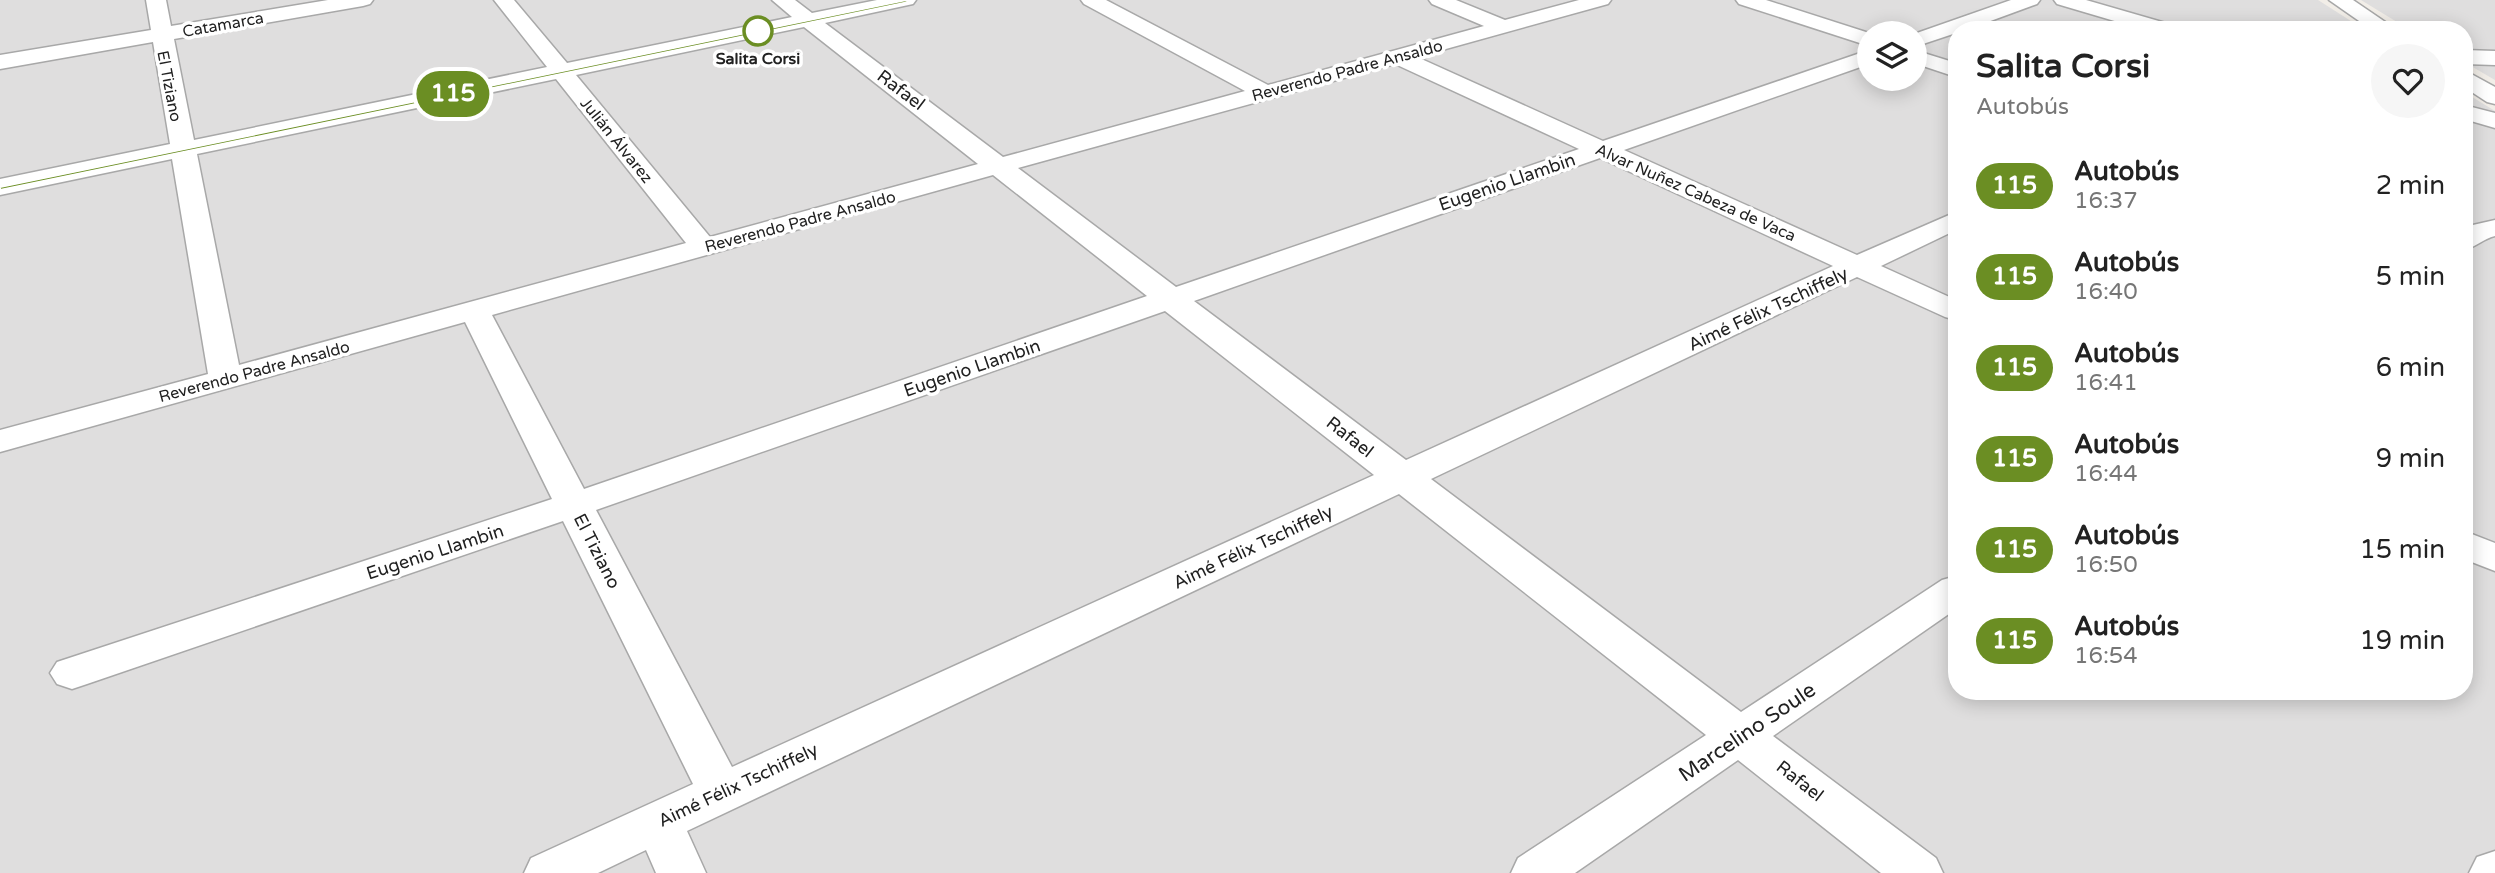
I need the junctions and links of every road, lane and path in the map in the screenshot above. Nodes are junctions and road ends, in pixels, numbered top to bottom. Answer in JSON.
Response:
{"nodes":[{"id":1,"x":156,"y":0,"type":"edge"},
{"id":2,"x":363,"y":0,"type":"edge"},
{"id":3,"x":504,"y":0,"type":"edge"},
{"id":4,"x":906,"y":0,"type":"edge"},
{"id":5,"x":1091,"y":0,"type":"edge"},
{"id":6,"x":1438,"y":0,"type":"edge"},
{"id":7,"x":1601,"y":0,"type":"edge"},
{"id":8,"x":1746,"y":0,"type":"edge"},
{"id":9,"x":2029,"y":0,"type":"edge"},
{"id":10,"x":2064,"y":0,"type":"edge"},
{"id":11,"x":2339,"y":0,"type":"edge"},
{"id":12,"x":796,"y":10,"type":"edge"},
{"id":13,"x":1970,"y":21,"type":"edge"},
{"id":14,"x":2138,"y":21,"type":"edge"},
{"id":15,"x":2373,"y":21,"type":"edge"},
{"id":16,"x":1504,"y":27,"type":"junction"},
{"id":17,"x":1948,"y":29,"type":"edge"},
{"id":18,"x":160,"y":35,"type":"junction"},
{"id":19,"x":1857,"y":36,"type":"edge"},
{"id":20,"x":1927,"y":36,"type":"edge"},
{"id":21,"x":1396,"y":57,"type":"junction"},
{"id":22,"x":2473,"y":57,"type":"edge"},
{"id":23,"x":2495,"y":58,"type":"edge"},
{"id":24,"x":1927,"y":60,"type":"edge"},
{"id":25,"x":1857,"y":61,"type":"edge"},
{"id":26,"x":0,"y":62,"type":"edge"},
{"id":27,"x":1948,"y":67,"type":"edge"},
{"id":28,"x":562,"y":71,"type":"junction"},
{"id":29,"x":2473,"y":83,"type":"edge"},
{"id":30,"x":1265,"y":92,"type":"junction"},
{"id":31,"x":2495,"y":97,"type":"edge"},
{"id":32,"x":2473,"y":115,"type":"edge"},
{"id":33,"x":2495,"y":121,"type":"edge"},
{"id":34,"x":1603,"y":149,"type":"junction"},
{"id":35,"x":182,"y":150,"type":"junction"},
{"id":36,"x":1001,"y":166,"type":"junction"},
{"id":37,"x":0,"y":187,"type":"edge"},
{"id":38,"x":1948,"y":224,"type":"edge"},
{"id":39,"x":2495,"y":228,"type":"edge"},
{"id":40,"x":2473,"y":234,"type":"edge"},
{"id":41,"x":704,"y":247,"type":"junction"},
{"id":42,"x":1860,"y":266,"type":"junction"},
{"id":43,"x":1174,"y":298,"type":"junction"},
{"id":44,"x":1948,"y":307,"type":"edge"},
{"id":45,"x":474,"y":310,"type":"junction"},
{"id":46,"x":225,"y":379,"type":"junction"},
{"id":47,"x":0,"y":441,"type":"edge"},
{"id":48,"x":1402,"y":478,"type":"junction"},
{"id":49,"x":574,"y":505,"type":"junction"},
{"id":50,"x":2473,"y":548,"type":"edge"},
{"id":51,"x":2495,"y":558,"type":"edge"},
{"id":52,"x":1948,"y":595,"type":"edge"},
{"id":53,"x":72,"y":673,"type":"dead end"},
{"id":54,"x":1742,"y":736,"type":"junction"},
{"id":55,"x":721,"y":792,"type":"junction"},
{"id":56,"x":659,"y":821,"type":"junction"},
{"id":57,"x":550,"y":873,"type":"edge"},
{"id":58,"x":681,"y":873,"type":"edge"},
{"id":59,"x":1536,"y":873,"type":"edge"},
{"id":60,"x":1918,"y":873,"type":"edge"}],
"edges":[{"from":1,"to":18,"type":"street","name":"El Tiziano"},
{"from":2,"to":18,"type":"street","name":"Catamarca"},
{"from":3,"to":28,"type":"street","name":"Julián Álvarez"},
{"from":4,"to":12,"type":"street"},
{"from":5,"to":30,"type":"street"},
{"from":6,"to":16,"type":"street"},
{"from":7,"to":16,"type":"street","name":"Reverendo Padre Ansaldo"},
{"from":8,"to":19,"type":"street"},
{"from":9,"to":13,"type":"street"},
{"from":10,"to":14,"type":"street"},
{"from":11,"to":15,"type":"street"},
{"from":12,"to":28,"type":"street"},
{"from":12,"to":36,"type":"street","name":"Rafael"},
{"from":16,"to":21,"type":"street","name":"Reverendo Padre Ansaldo"},
{"from":17,"to":20,"type":"street"},
{"from":18,"to":26,"type":"street","name":"Catamarca"},
{"from":18,"to":35,"type":"street","name":"El Tiziano"},
{"from":21,"to":30,"type":"street","name":"Reverendo Padre Ansaldo"},
{"from":21,"to":34,"type":"street","name":"Alvar Nuñez Cabeza de Vaca"},
{"from":22,"to":23,"type":"street"},
{"from":24,"to":27,"type":"street"},
{"from":25,"to":34,"type":"street","name":"Eugenio Llambin"},
{"from":28,"to":35,"type":"street"},
{"from":28,"to":41,"type":"street","name":"Julián Álvarez"},
{"from":29,"to":31,"type":"street"},
{"from":30,"to":36,"type":"street","name":"Reverendo Padre Ansaldo"},
{"from":32,"to":33,"type":"street"},
{"from":34,"to":42,"type":"street","name":"Alvar Nuñez Cabeza de Vaca"},
{"from":34,"to":43,"type":"street","name":"Eugenio Llambin"},
{"from":35,"to":37,"type":"street"},
{"from":35,"to":46,"type":"street","name":"El Tiziano"},
{"from":36,"to":41,"type":"street","name":"Reverendo Padre Ansaldo"},
{"from":36,"to":43,"type":"street","name":"Rafael"},
{"from":38,"to":42,"type":"street","name":"Aimé Félix Tschiffely"},
{"from":39,"to":40,"type":"street"},
{"from":41,"to":45,"type":"street","name":"Reverendo Padre Ansaldo"},
{"from":42,"to":44,"type":"street","name":"Alvar Nuñez Cabeza de Vaca"},
{"from":42,"to":48,"type":"street","name":"Aimé Félix Tschiffely"},
{"from":43,"to":48,"type":"street","name":"Rafael"},
{"from":43,"to":49,"type":"street","name":"Eugenio Llambin"},
{"from":45,"to":46,"type":"street","name":"Reverendo Padre Ansaldo"},
{"from":45,"to":49,"type":"street","name":"El Tiziano"},
{"from":46,"to":47,"type":"street","name":"Reverendo Padre Ansaldo"},
{"from":48,"to":54,"type":"street","name":"Rafael"},
{"from":48,"to":55,"type":"street","name":"Aimé Félix Tschiffely"},
{"from":49,"to":53,"type":"street","name":"Eugenio Llambin"},
{"from":49,"to":55,"type":"street","name":"El Tiziano"},
{"from":50,"to":51,"type":"street"},
{"from":52,"to":54,"type":"street","name":"Marcelino Soule"},
{"from":54,"to":59,"type":"street","name":"Marcelino Soule"},
{"from":54,"to":60,"type":"street","name":"Rafael"},
{"from":55,"to":56,"type":"street","name":"Aimé Félix Tschiffely"},
{"from":56,"to":57,"type":"street","name":"Aimé Félix Tschiffely"},
{"from":56,"to":58,"type":"street"}]}
